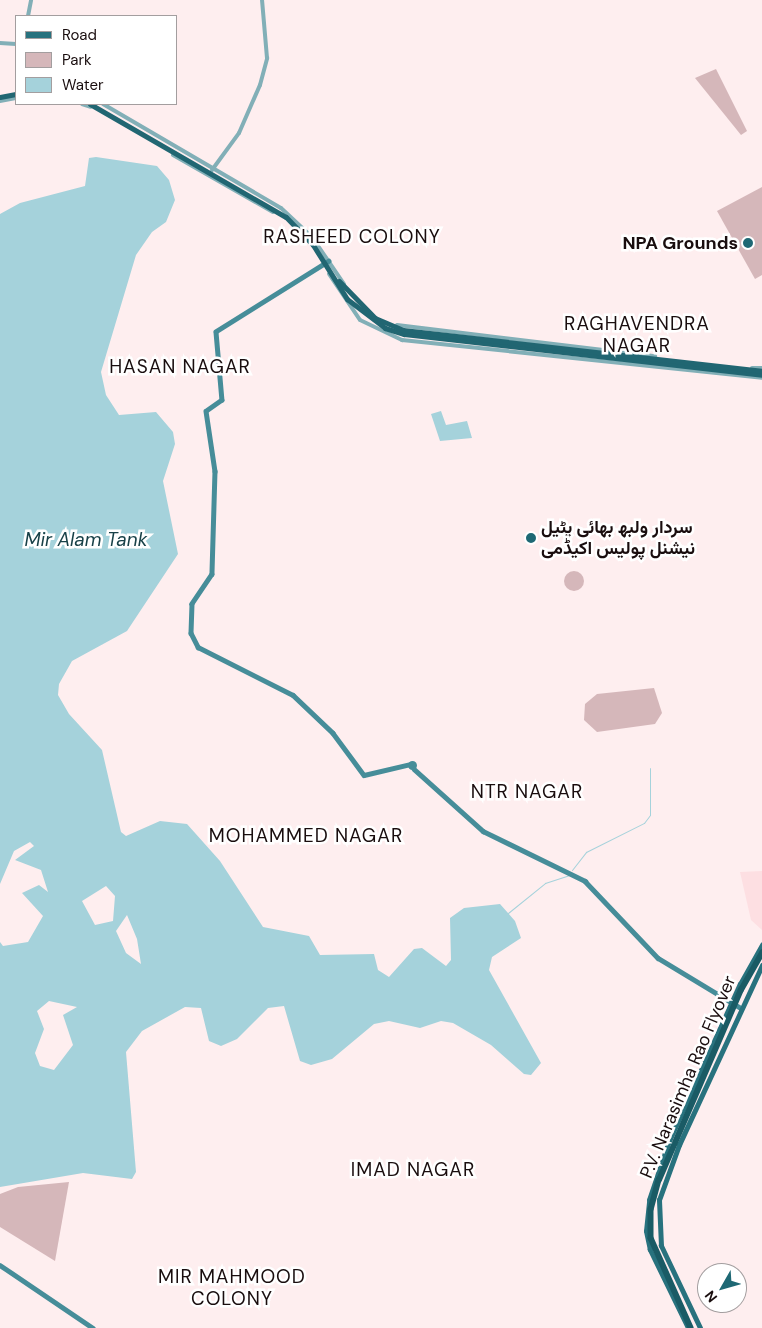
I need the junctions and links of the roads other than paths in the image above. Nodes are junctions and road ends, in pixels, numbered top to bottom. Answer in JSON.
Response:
{"nodes":[{"id":1,"x":30,"y":0,"type":"edge"},
{"id":2,"x":262,"y":0,"type":"edge"},
{"id":3,"x":28,"y":15,"type":"edge"},
{"id":4,"x":0,"y":43,"type":"edge"},
{"id":5,"x":15,"y":44,"type":"edge"},
{"id":6,"x":15,"y":95,"type":"edge"},
{"id":7,"x":0,"y":98,"type":"edge"},
{"id":8,"x":84,"y":105,"type":"edge"},
{"id":9,"x":92,"y":105,"type":"edge"},
{"id":10,"x":98,"y":105,"type":"edge"},
{"id":11,"x":105,"y":105,"type":"edge"},
{"id":12,"x":214,"y":168,"type":"junction"},
{"id":13,"x":208,"y":176,"type":"junction"},
{"id":14,"x":326,"y":262,"type":"junction"},
{"id":15,"x":657,"y":356,"type":"junction"},
{"id":16,"x":655,"y":368,"type":"junction"},
{"id":17,"x":762,"y":369,"type":"edge"},
{"id":18,"x":762,"y":376,"type":"edge"},
{"id":19,"x":762,"y":946,"type":"edge"},
{"id":20,"x":762,"y":952,"type":"edge"},
{"id":21,"x":762,"y":959,"type":"edge"},
{"id":22,"x":762,"y":965,"type":"edge"},
{"id":23,"x":731,"y":1003,"type":"junction"},
{"id":24,"x":741,"y":1008,"type":"junction"},
{"id":25,"x":0,"y":1266,"type":"edge"},
{"id":26,"x":94,"y":1328,"type":"edge"},
{"id":27,"x":689,"y":1328,"type":"edge"},
{"id":28,"x":695,"y":1328,"type":"edge"},
{"id":29,"x":700,"y":1328,"type":"edge"}],
"edges":[{"from":1,"to":3,"type":"street"},
{"from":2,"to":12,"type":"street"},
{"from":4,"to":5,"type":"street"},
{"from":6,"to":7,"type":"highway"},
{"from":8,"to":13,"type":"street"},
{"from":9,"to":18,"type":"highway","bridge":true},
{"from":10,"to":17,"type":"highway","bridge":true},
{"from":11,"to":12,"type":"street"},
{"from":12,"to":13,"type":"street"},
{"from":12,"to":14,"type":"street"},
{"from":13,"to":14,"type":"street"},
{"from":14,"to":15,"type":"street"},
{"from":14,"to":16,"type":"street"},
{"from":14,"to":23,"type":"main road"},
{"from":15,"to":16,"type":"street"},
{"from":15,"to":17,"type":"street"},
{"from":16,"to":18,"type":"street"},
{"from":19,"to":23,"type":"main road"},
{"from":20,"to":27,"type":"highway","name":"P.V. Narasimha Rao Flyover","bridge":true},
{"from":21,"to":28,"type":"highway","name":"P.V. Narasimha Rao Flyover","bridge":true},
{"from":22,"to":24,"type":"main road"},
{"from":23,"to":24,"type":"main road"},
{"from":23,"to":27,"type":"main road"},
{"from":24,"to":29,"type":"main road"},
{"from":25,"to":26,"type":"main road"}]}
